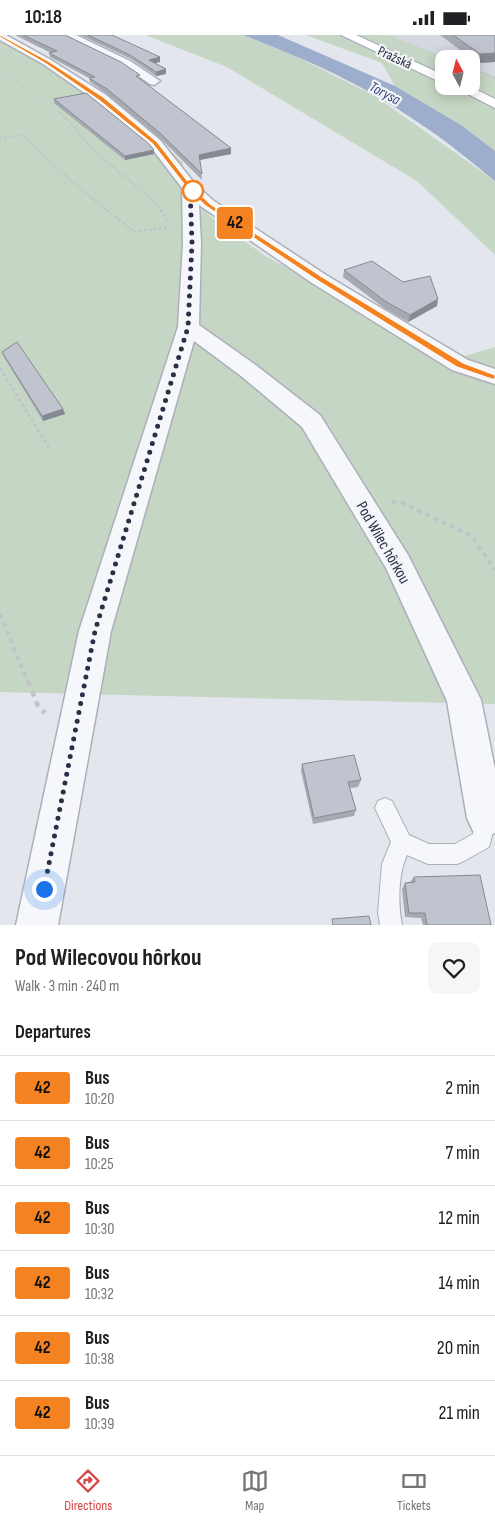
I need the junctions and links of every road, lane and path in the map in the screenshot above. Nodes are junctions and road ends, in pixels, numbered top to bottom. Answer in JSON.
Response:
{"nodes":[{"id":1,"x":67,"y":35,"type":"edge"},
{"id":2,"x":347,"y":35,"type":"edge"},
{"id":3,"x":370,"y":35,"type":"edge"},
{"id":4,"x":0,"y":36,"type":"edge"},
{"id":5,"x":435,"y":64,"type":"edge"},
{"id":6,"x":0,"y":69,"type":"edge"},
{"id":7,"x":480,"y":72,"type":"edge"},
{"id":8,"x":435,"y":76,"type":"edge"},
{"id":9,"x":495,"y":78,"type":"edge"},
{"id":10,"x":154,"y":81,"type":"edge"},
{"id":11,"x":480,"y":89,"type":"edge"},
{"id":12,"x":480,"y":95,"type":"edge"},
{"id":13,"x":492,"y":100,"type":"edge"},
{"id":14,"x":0,"y":138,"type":"edge"},
{"id":15,"x":190,"y":188,"type":"junction"},
{"id":16,"x":188,"y":327,"type":"junction"},
{"id":17,"x":0,"y":368,"type":"edge"},
{"id":18,"x":495,"y":377,"type":"edge"},
{"id":19,"x":50,"y":448,"type":"dead end"},
{"id":20,"x":359,"y":498,"type":"junction"},
{"id":21,"x":495,"y":570,"type":"edge"},
{"id":22,"x":0,"y":614,"type":"edge"},
{"id":23,"x":73,"y":743,"type":"junction"},
{"id":24,"x":385,"y":807,"type":"dead end"},
{"id":25,"x":486,"y":818,"type":"joint"},
{"id":26,"x":402,"y":842,"type":"junction"},
{"id":27,"x":37,"y":925,"type":"edge"},
{"id":28,"x":391,"y":925,"type":"edge"}],
"edges":[{"from":1,"to":10,"type":"street"},
{"from":2,"to":8,"type":"main road","name":"Pražská"},
{"from":3,"to":5,"type":"main road","name":"Pražská"},
{"from":4,"to":15,"type":"street"},
{"from":6,"to":14,"type":"path"},
{"from":7,"to":9,"type":"path"},
{"from":11,"to":13,"type":"main road"},
{"from":12,"to":13,"type":"main road"},
{"from":15,"to":16,"type":"street"},
{"from":15,"to":18,"type":"street"},
{"from":16,"to":20,"type":"street","name":"Pod Wilec hôrkou"},
{"from":16,"to":23,"type":"street"},
{"from":17,"to":19,"type":"path"},
{"from":20,"to":21,"type":"path"},
{"from":20,"to":25,"type":"street","name":"Pod Wilec hôrkou"},
{"from":22,"to":23,"type":"path"},
{"from":23,"to":27,"type":"street"},
{"from":24,"to":26,"type":"lane"},
{"from":25,"to":26,"type":"lane"},
{"from":26,"to":28,"type":"lane"}]}
